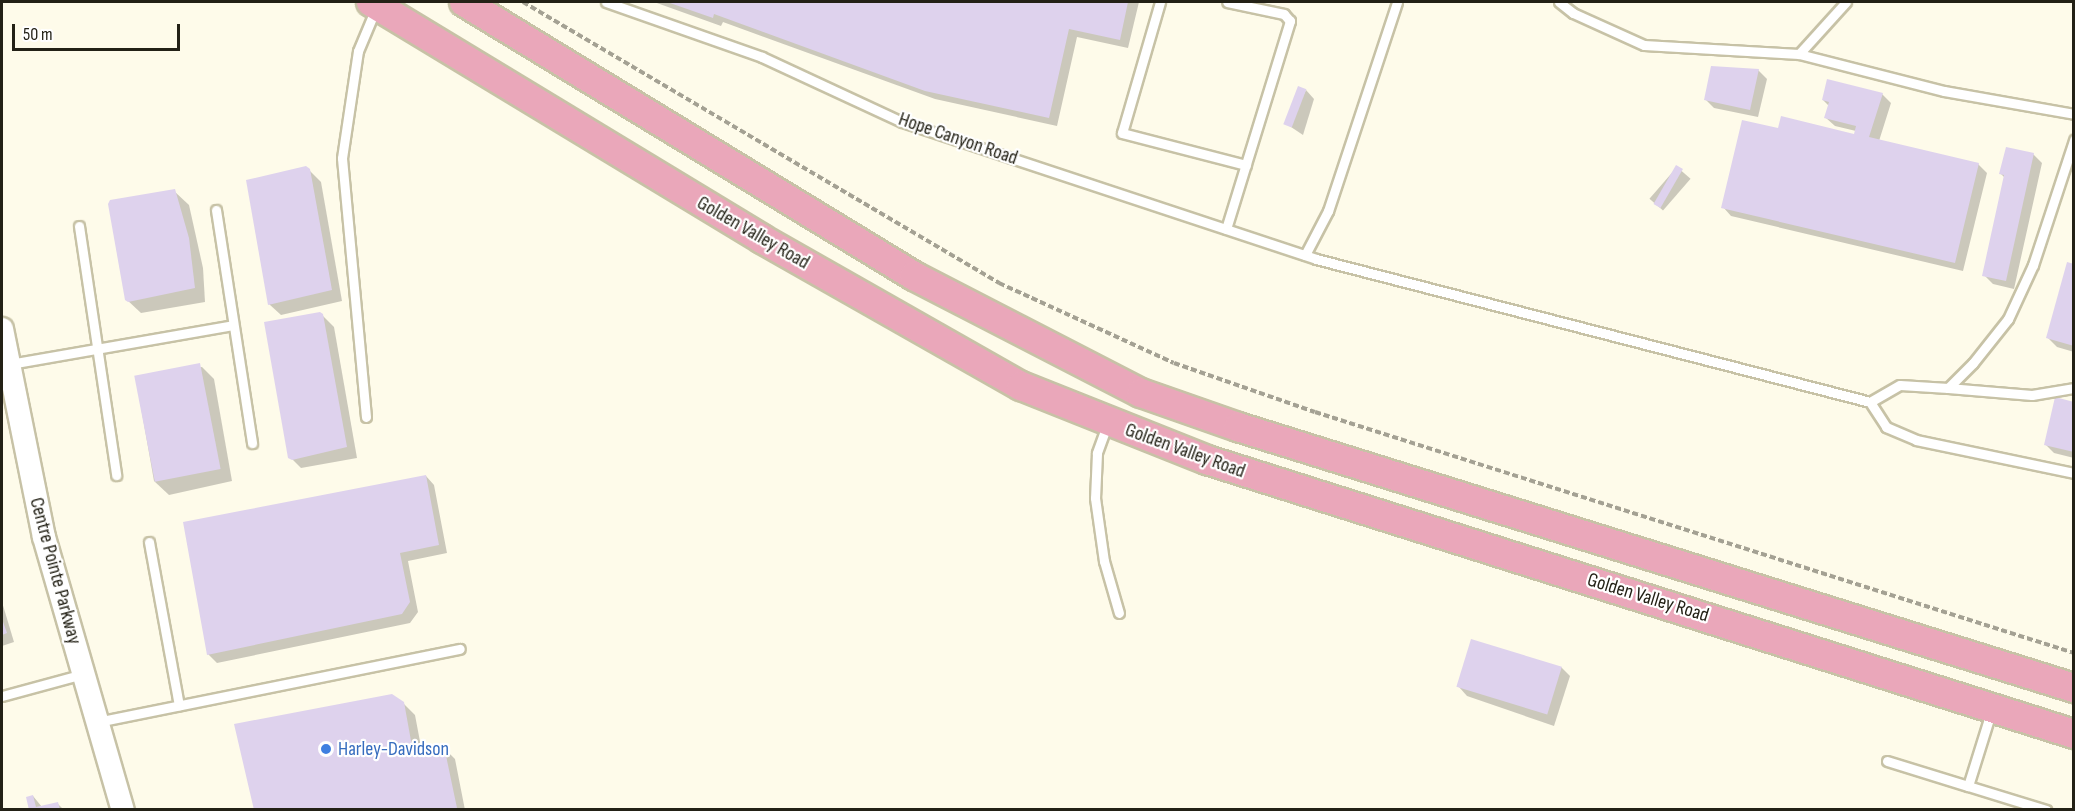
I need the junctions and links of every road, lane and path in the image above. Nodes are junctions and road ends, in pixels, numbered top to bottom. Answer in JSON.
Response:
{"nodes":[{"id":1,"x":464,"y":2,"type":"edge"},
{"id":2,"x":523,"y":2,"type":"edge"},
{"id":3,"x":606,"y":2,"type":"edge"},
{"id":4,"x":1160,"y":2,"type":"edge"},
{"id":5,"x":1227,"y":2,"type":"edge"},
{"id":6,"x":1397,"y":2,"type":"edge"},
{"id":7,"x":1559,"y":2,"type":"edge"},
{"id":8,"x":1846,"y":2,"type":"edge"},
{"id":9,"x":374,"y":3,"type":"edge"},
{"id":10,"x":1799,"y":54,"type":"junction"},
{"id":11,"x":2073,"y":114,"type":"edge"},
{"id":12,"x":2073,"y":140,"type":"edge"},
{"id":13,"x":1246,"y":165,"type":"junction"},
{"id":14,"x":216,"y":210,"type":"dead end"},
{"id":15,"x":79,"y":226,"type":"dead end"},
{"id":16,"x":1226,"y":229,"type":"junction"},
{"id":17,"x":1305,"y":255,"type":"junction"},
{"id":18,"x":233,"y":325,"type":"junction"},
{"id":19,"x":2,"y":329,"type":"edge"},
{"id":20,"x":97,"y":349,"type":"junction"},
{"id":21,"x":7,"y":364,"type":"junction"},
{"id":22,"x":1948,"y":388,"type":"junction"},
{"id":23,"x":2073,"y":388,"type":"edge"},
{"id":24,"x":1870,"y":402,"type":"junction"},
{"id":25,"x":366,"y":417,"type":"dead end"},
{"id":26,"x":1108,"y":424,"type":"junction"},
{"id":27,"x":252,"y":443,"type":"dead end"},
{"id":28,"x":2073,"y":473,"type":"edge"},
{"id":29,"x":116,"y":475,"type":"dead end"},
{"id":30,"x":149,"y":542,"type":"dead end"},
{"id":31,"x":1119,"y":613,"type":"dead end"},
{"id":32,"x":460,"y":649,"type":"dead end"},
{"id":33,"x":2073,"y":653,"type":"edge"},
{"id":34,"x":83,"y":674,"type":"junction"},
{"id":35,"x":2073,"y":688,"type":"edge"},
{"id":36,"x":2,"y":696,"type":"edge"},
{"id":37,"x":179,"y":705,"type":"junction"},
{"id":38,"x":1992,"y":707,"type":"junction"},
{"id":39,"x":97,"y":722,"type":"junction"},
{"id":40,"x":2073,"y":734,"type":"edge"},
{"id":41,"x":1887,"y":761,"type":"dead end"},
{"id":42,"x":1968,"y":786,"type":"junction"},
{"id":43,"x":123,"y":810,"type":"edge"},
{"id":44,"x":2046,"y":810,"type":"edge"}],
"edges":[{"from":1,"to":35,"type":"main road","name":"Golden Valley Road"},
{"from":2,"to":33,"type":"path"},
{"from":3,"to":16,"type":"lane","name":"Hope Canyon Road"},
{"from":4,"to":13,"type":"lane"},
{"from":5,"to":13,"type":"lane"},
{"from":6,"to":17,"type":"lane"},
{"from":7,"to":10,"type":"lane"},
{"from":8,"to":10,"type":"lane"},
{"from":9,"to":25,"type":"lane"},
{"from":9,"to":26,"type":"main road","name":"Golden Valley Road"},
{"from":10,"to":11,"type":"lane"},
{"from":12,"to":22,"type":"lane"},
{"from":13,"to":16,"type":"lane"},
{"from":14,"to":18,"type":"lane"},
{"from":15,"to":20,"type":"lane"},
{"from":16,"to":17,"type":"lane","name":"Hope Canyon Road"},
{"from":17,"to":24,"type":"lane","name":"Hope Canyon Road"},
{"from":18,"to":20,"type":"lane"},
{"from":18,"to":27,"type":"lane"},
{"from":19,"to":21,"type":"street","name":"Centre Pointe Parkway"},
{"from":20,"to":21,"type":"lane"},
{"from":20,"to":29,"type":"lane"},
{"from":21,"to":34,"type":"street","name":"Centre Pointe Parkway"},
{"from":22,"to":23,"type":"lane"},
{"from":22,"to":24,"type":"lane"},
{"from":24,"to":28,"type":"lane"},
{"from":26,"to":31,"type":"lane"},
{"from":26,"to":38,"type":"main road","name":"Golden Valley Road"},
{"from":30,"to":37,"type":"lane"},
{"from":32,"to":37,"type":"lane"},
{"from":34,"to":36,"type":"lane"},
{"from":34,"to":39,"type":"street","name":"Centre Pointe Parkway"},
{"from":37,"to":39,"type":"lane"},
{"from":38,"to":40,"type":"main road","name":"Golden Valley Road"},
{"from":38,"to":42,"type":"lane"},
{"from":39,"to":43,"type":"street","name":"Centre Pointe Parkway"},
{"from":41,"to":42,"type":"lane"},
{"from":42,"to":44,"type":"lane"}]}
